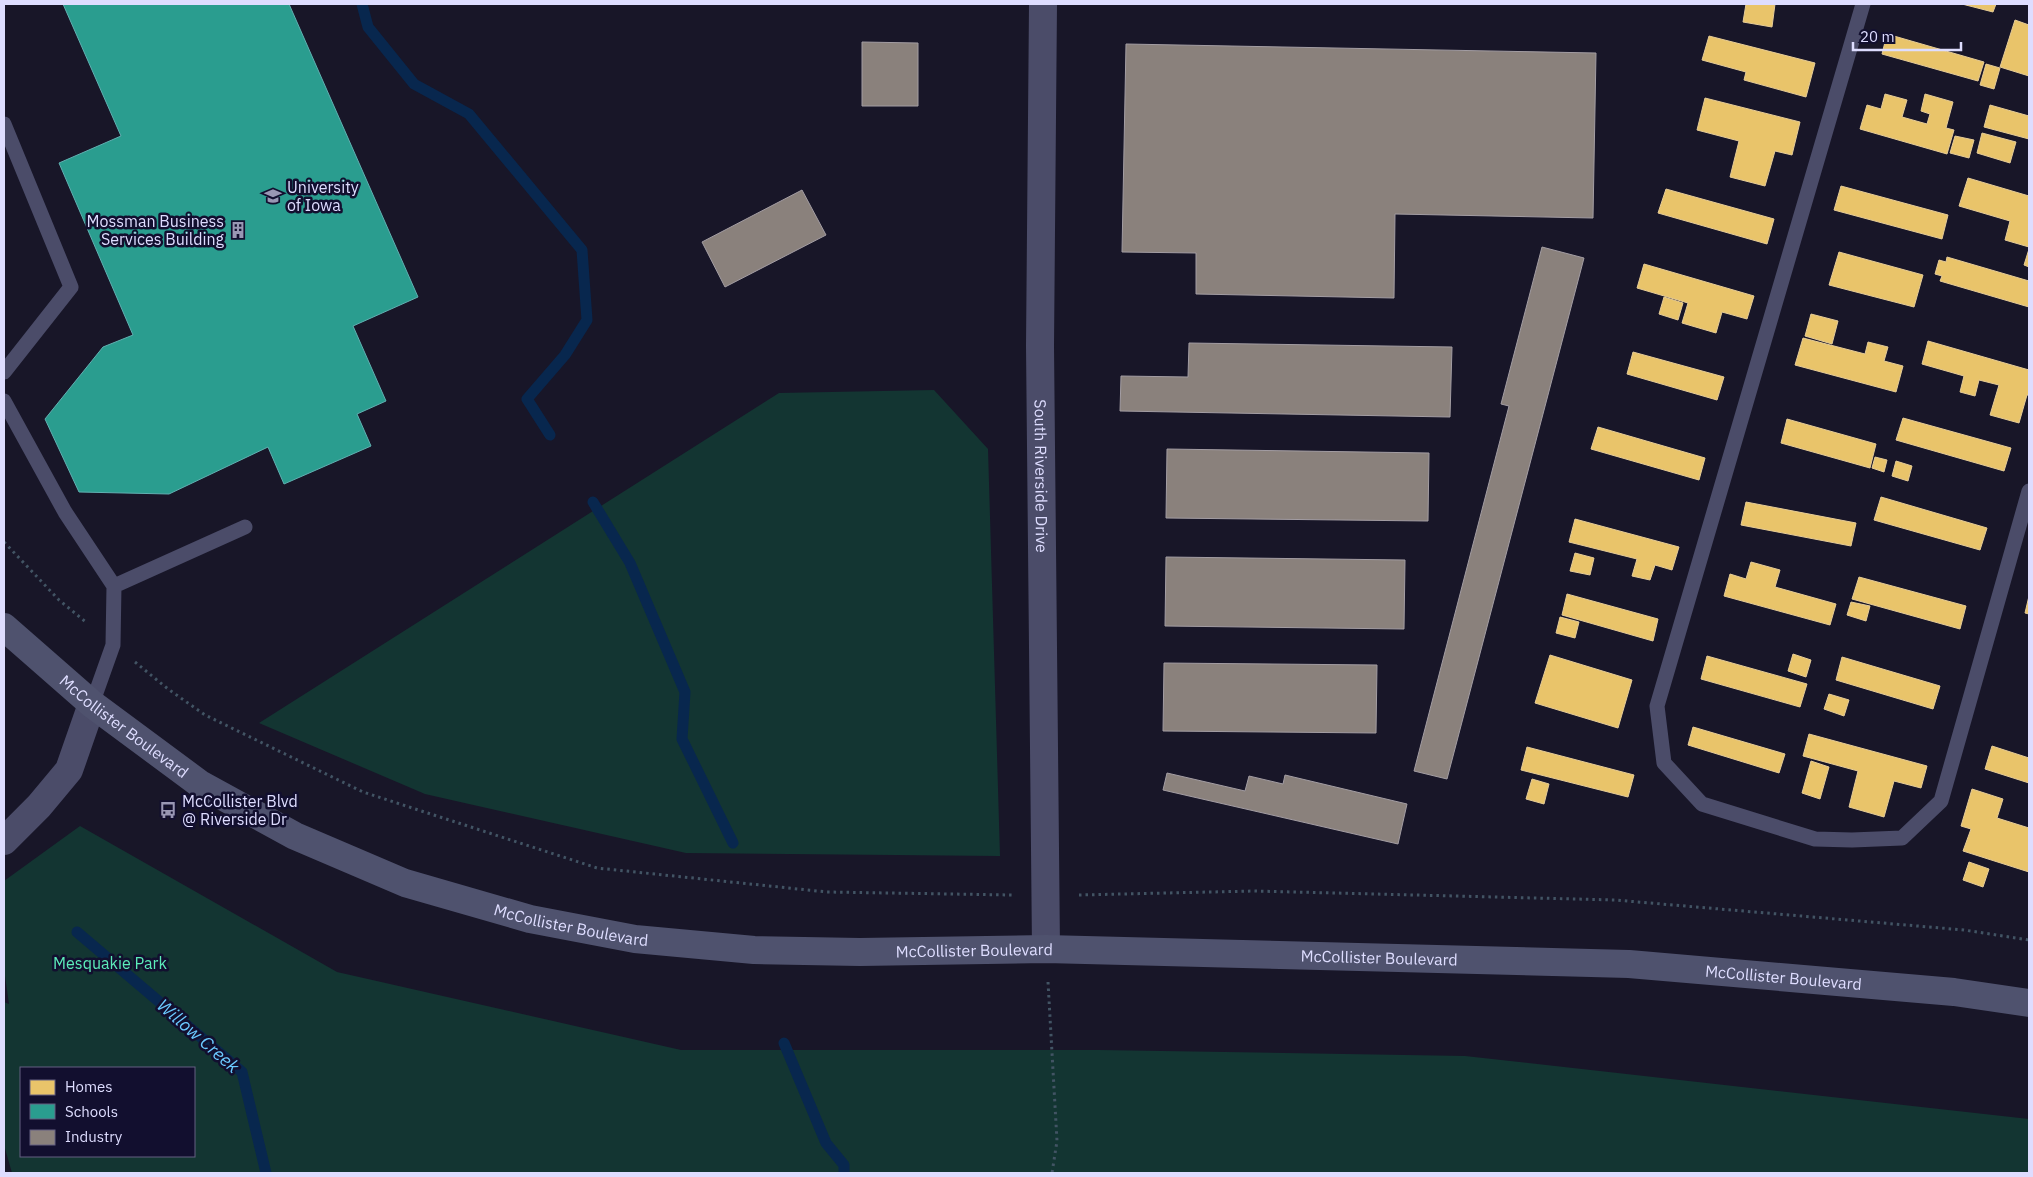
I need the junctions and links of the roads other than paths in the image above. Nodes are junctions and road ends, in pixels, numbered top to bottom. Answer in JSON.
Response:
{"nodes":[{"id":1,"x":1044,"y":4,"type":"edge"},
{"id":2,"x":1863,"y":4,"type":"edge"},
{"id":3,"x":4,"y":124,"type":"edge"},
{"id":4,"x":4,"y":372,"type":"edge"},
{"id":5,"x":4,"y":401,"type":"edge"},
{"id":6,"x":2029,"y":491,"type":"edge"},
{"id":7,"x":246,"y":527,"type":"dead end"},
{"id":8,"x":114,"y":586,"type":"junction"},
{"id":9,"x":4,"y":628,"type":"edge"},
{"id":10,"x":92,"y":704,"type":"junction"},
{"id":11,"x":4,"y":841,"type":"edge"},
{"id":12,"x":1046,"y":949,"type":"junction"},
{"id":13,"x":2029,"y":1003,"type":"edge"}],
"edges":[{"from":1,"to":12,"type":"street","name":"South Riverside Drive"},
{"from":2,"to":6,"type":"lane"},
{"from":3,"to":4,"type":"lane"},
{"from":5,"to":8,"type":"lane"},
{"from":7,"to":8,"type":"lane"},
{"from":8,"to":10,"type":"lane"},
{"from":9,"to":10,"type":"main road","name":"McCollister Boulevard"},
{"from":10,"to":11,"type":"street"},
{"from":10,"to":12,"type":"main road","name":"McCollister Boulevard"},
{"from":12,"to":13,"type":"main road","name":"McCollister Boulevard"}]}
